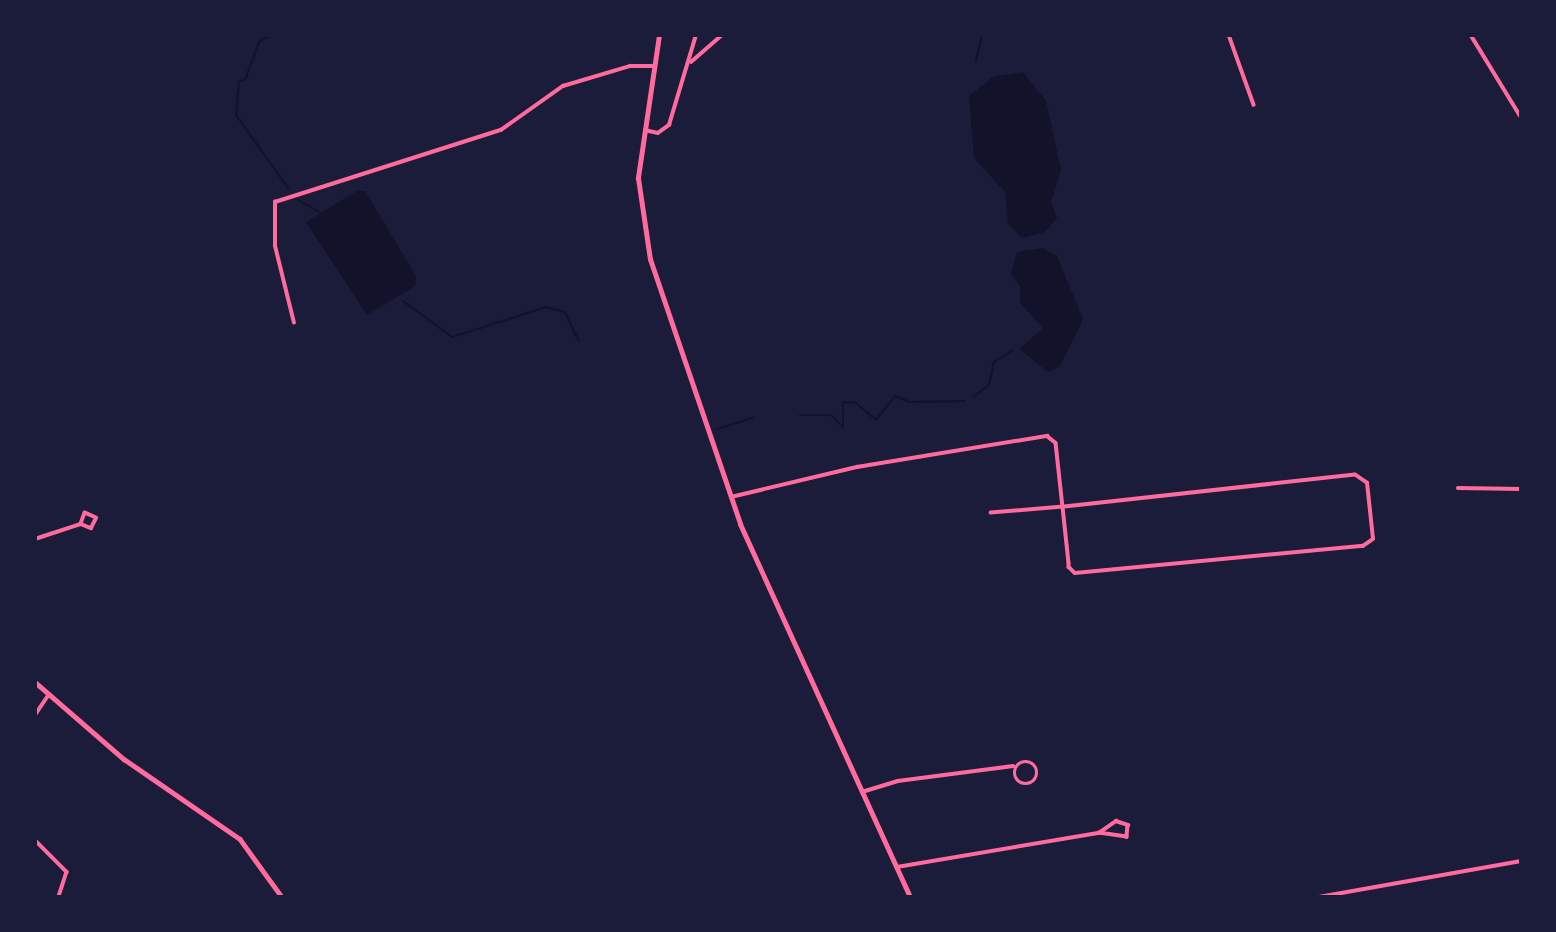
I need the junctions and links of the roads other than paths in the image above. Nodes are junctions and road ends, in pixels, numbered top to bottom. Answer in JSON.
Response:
{"nodes":[{"id":1,"x":659,"y":35,"type":"edge"},
{"id":2,"x":696,"y":35,"type":"edge"},
{"id":3,"x":722,"y":35,"type":"edge"},
{"id":4,"x":740,"y":35,"type":"edge"},
{"id":5,"x":750,"y":35,"type":"edge"},
{"id":6,"x":1229,"y":35,"type":"edge"},
{"id":7,"x":1471,"y":35,"type":"edge"},
{"id":8,"x":689,"y":63,"type":"junction"},
{"id":9,"x":656,"y":66,"type":"junction"},
{"id":10,"x":1254,"y":105,"type":"dead end"},
{"id":11,"x":1521,"y":117,"type":"edge"},
{"id":12,"x":645,"y":130,"type":"junction"},
{"id":13,"x":294,"y":323,"type":"dead end"},
{"id":14,"x":1458,"y":488,"type":"dead end"},
{"id":15,"x":1521,"y":489,"type":"edge"},
{"id":16,"x":730,"y":498,"type":"junction"},
{"id":17,"x":1063,"y":507,"type":"junction"},
{"id":18,"x":991,"y":513,"type":"dead end"},
{"id":19,"x":81,"y":524,"type":"junction"},
{"id":20,"x":35,"y":539,"type":"edge"},
{"id":21,"x":35,"y":682,"type":"edge"},
{"id":22,"x":49,"y":694,"type":"junction"},
{"id":23,"x":35,"y":715,"type":"edge"},
{"id":24,"x":1013,"y":766,"type":"junction"},
{"id":25,"x":862,"y":792,"type":"junction"},
{"id":26,"x":1099,"y":833,"type":"junction"},
{"id":27,"x":35,"y":840,"type":"edge"},
{"id":28,"x":1521,"y":861,"type":"edge"},
{"id":29,"x":895,"y":867,"type":"junction"},
{"id":30,"x":59,"y":897,"type":"edge"},
{"id":31,"x":282,"y":897,"type":"edge"},
{"id":32,"x":909,"y":897,"type":"edge"},
{"id":33,"x":1321,"y":897,"type":"edge"}],
"edges":[{"from":1,"to":9,"type":"main road"},
{"from":2,"to":8,"type":"street"},
{"from":3,"to":8,"type":"street"},
{"from":4,"to":5,"type":"street"},
{"from":6,"to":10,"type":"street"},
{"from":7,"to":11,"type":"street"},
{"from":8,"to":12,"type":"street"},
{"from":9,"to":12,"type":"main road"},
{"from":9,"to":13,"type":"street"},
{"from":12,"to":16,"type":"main road"},
{"from":14,"to":15,"type":"street"},
{"from":16,"to":17,"type":"street"},
{"from":16,"to":25,"type":"main road"},
{"from":17,"to":17,"type":"street"},
{"from":17,"to":18,"type":"street"},
{"from":19,"to":19,"type":"street"},
{"from":19,"to":20,"type":"street"},
{"from":21,"to":22,"type":"street"},
{"from":22,"to":23,"type":"street"},
{"from":22,"to":31,"type":"street"},
{"from":24,"to":24,"type":"street"},
{"from":24,"to":25,"type":"street"},
{"from":25,"to":29,"type":"main road"},
{"from":26,"to":26,"type":"street"},
{"from":26,"to":29,"type":"street"},
{"from":27,"to":30,"type":"street"},
{"from":28,"to":33,"type":"street"},
{"from":29,"to":32,"type":"main road"}]}
